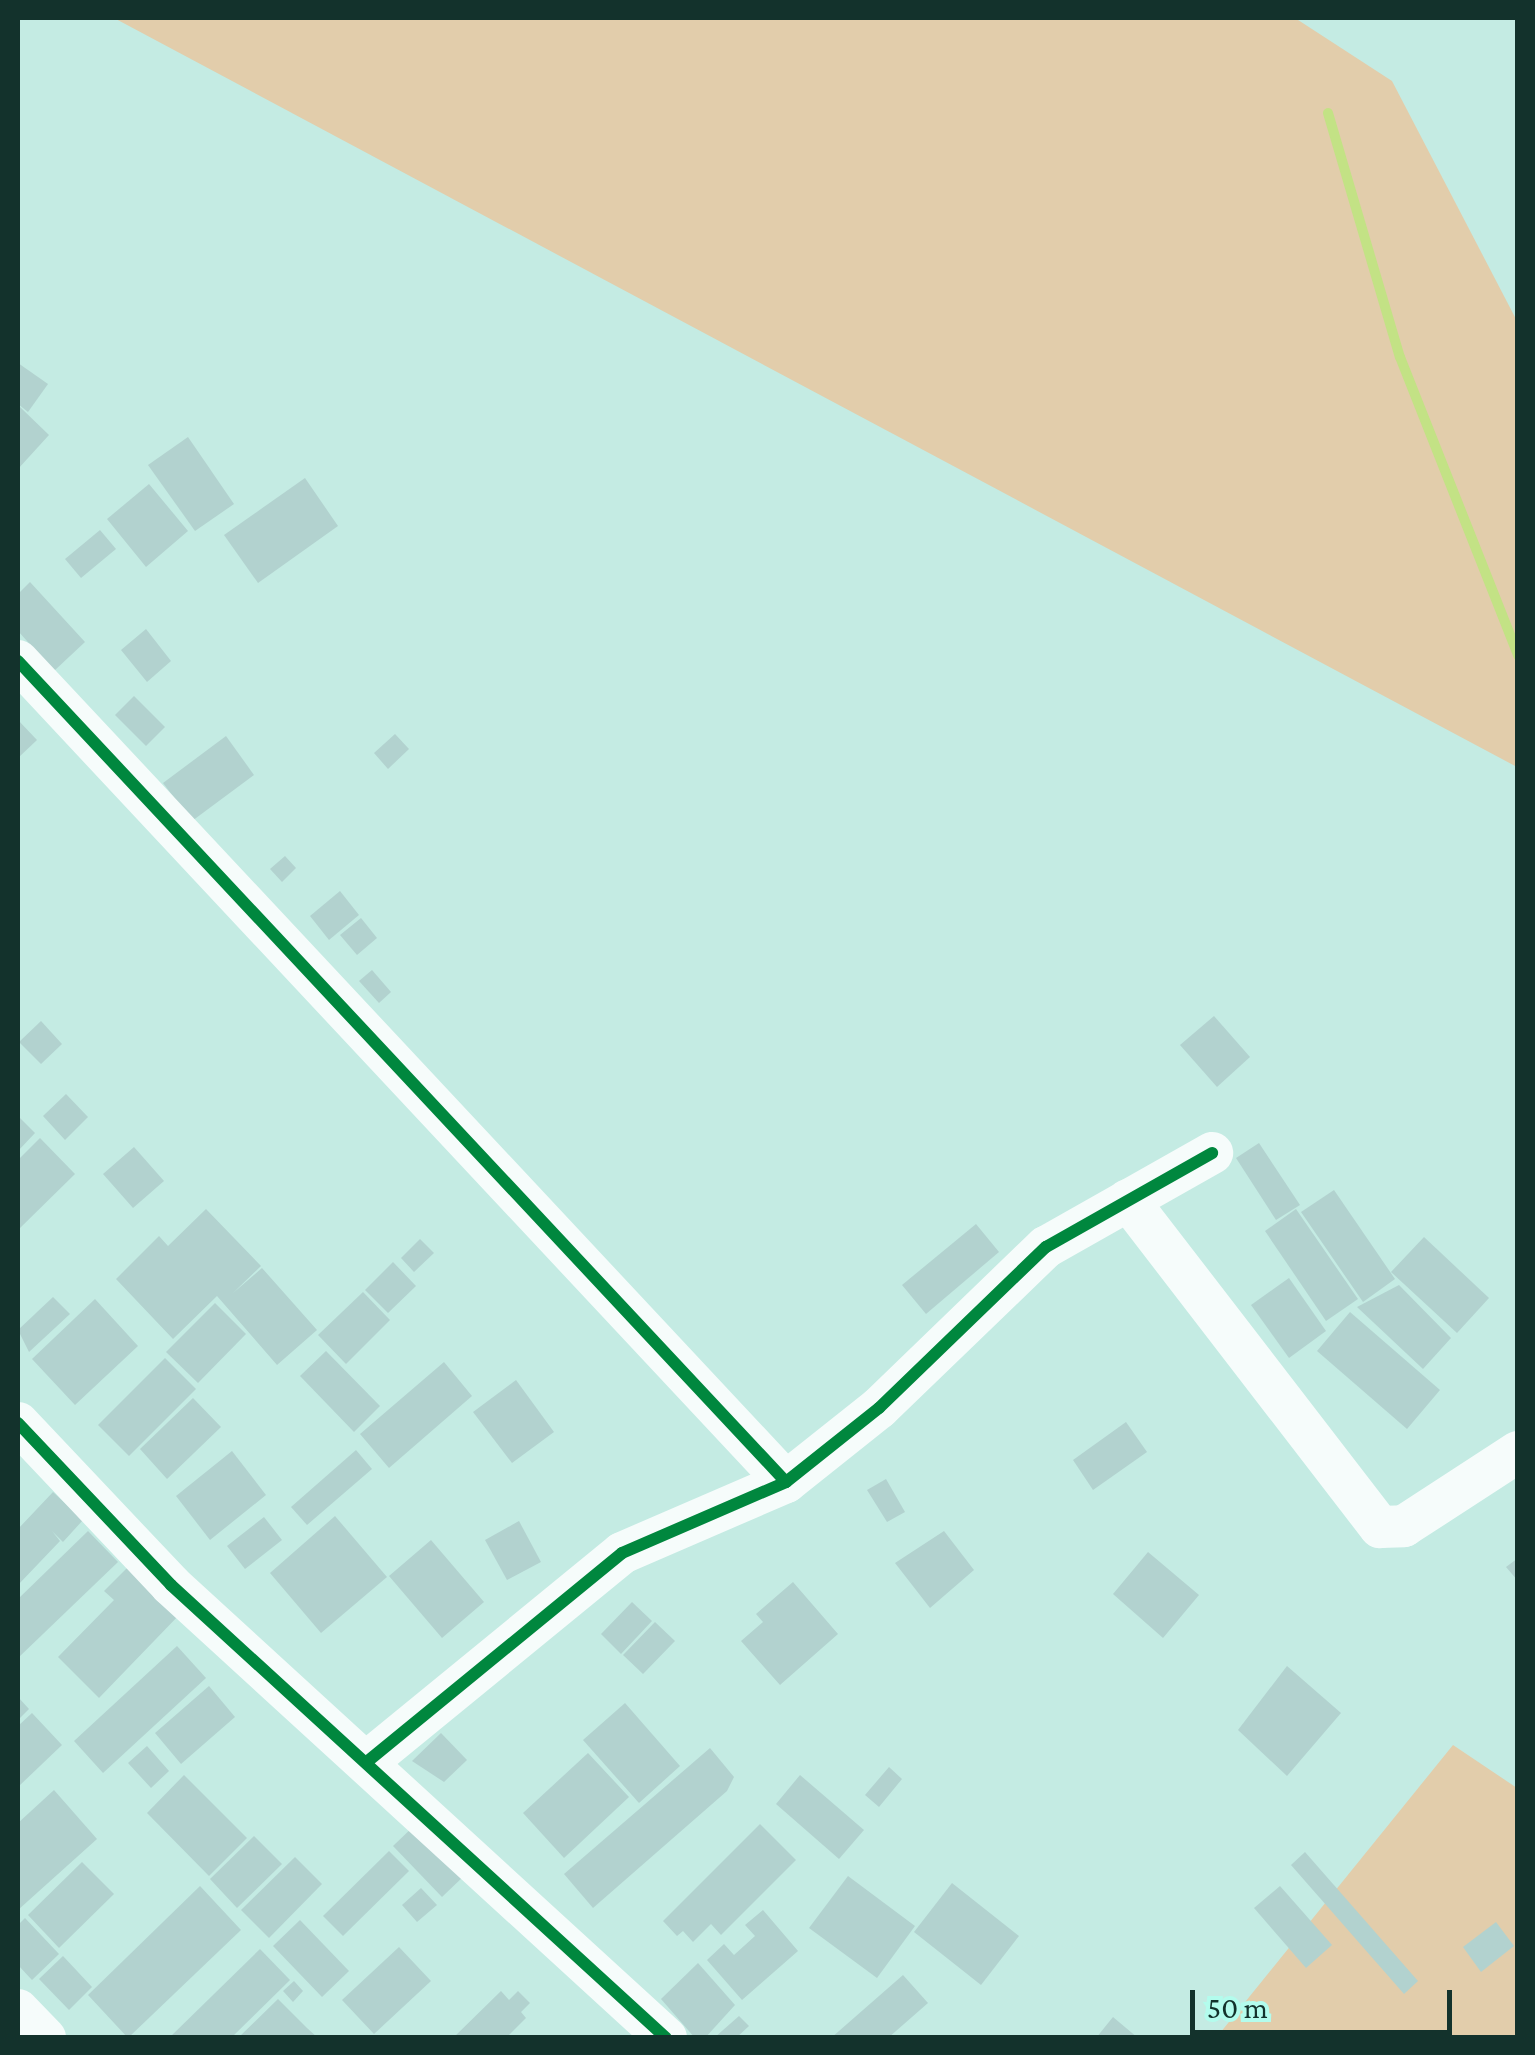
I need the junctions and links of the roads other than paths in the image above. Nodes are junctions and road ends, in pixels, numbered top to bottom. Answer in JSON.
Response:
{"nodes":[{"id":1,"x":18,"y":661,"type":"edge"},
{"id":2,"x":1212,"y":1153,"type":"dead end"},
{"id":3,"x":1128,"y":1200,"type":"junction"},
{"id":4,"x":18,"y":1423,"type":"edge"},
{"id":5,"x":1518,"y":1452,"type":"edge"},
{"id":6,"x":786,"y":1482,"type":"junction"},
{"id":7,"x":368,"y":1762,"type":"junction"},
{"id":8,"x":18,"y":2010,"type":"edge"},
{"id":9,"x":45,"y":2038,"type":"edge"},
{"id":10,"x":666,"y":2038,"type":"edge"}],
"edges":[{"from":1,"to":6,"type":"street"},
{"from":2,"to":3,"type":"street"},
{"from":3,"to":5,"type":"street"},
{"from":3,"to":6,"type":"street"},
{"from":4,"to":7,"type":"street"},
{"from":6,"to":7,"type":"street"},
{"from":7,"to":10,"type":"street"},
{"from":8,"to":9,"type":"street"}]}
